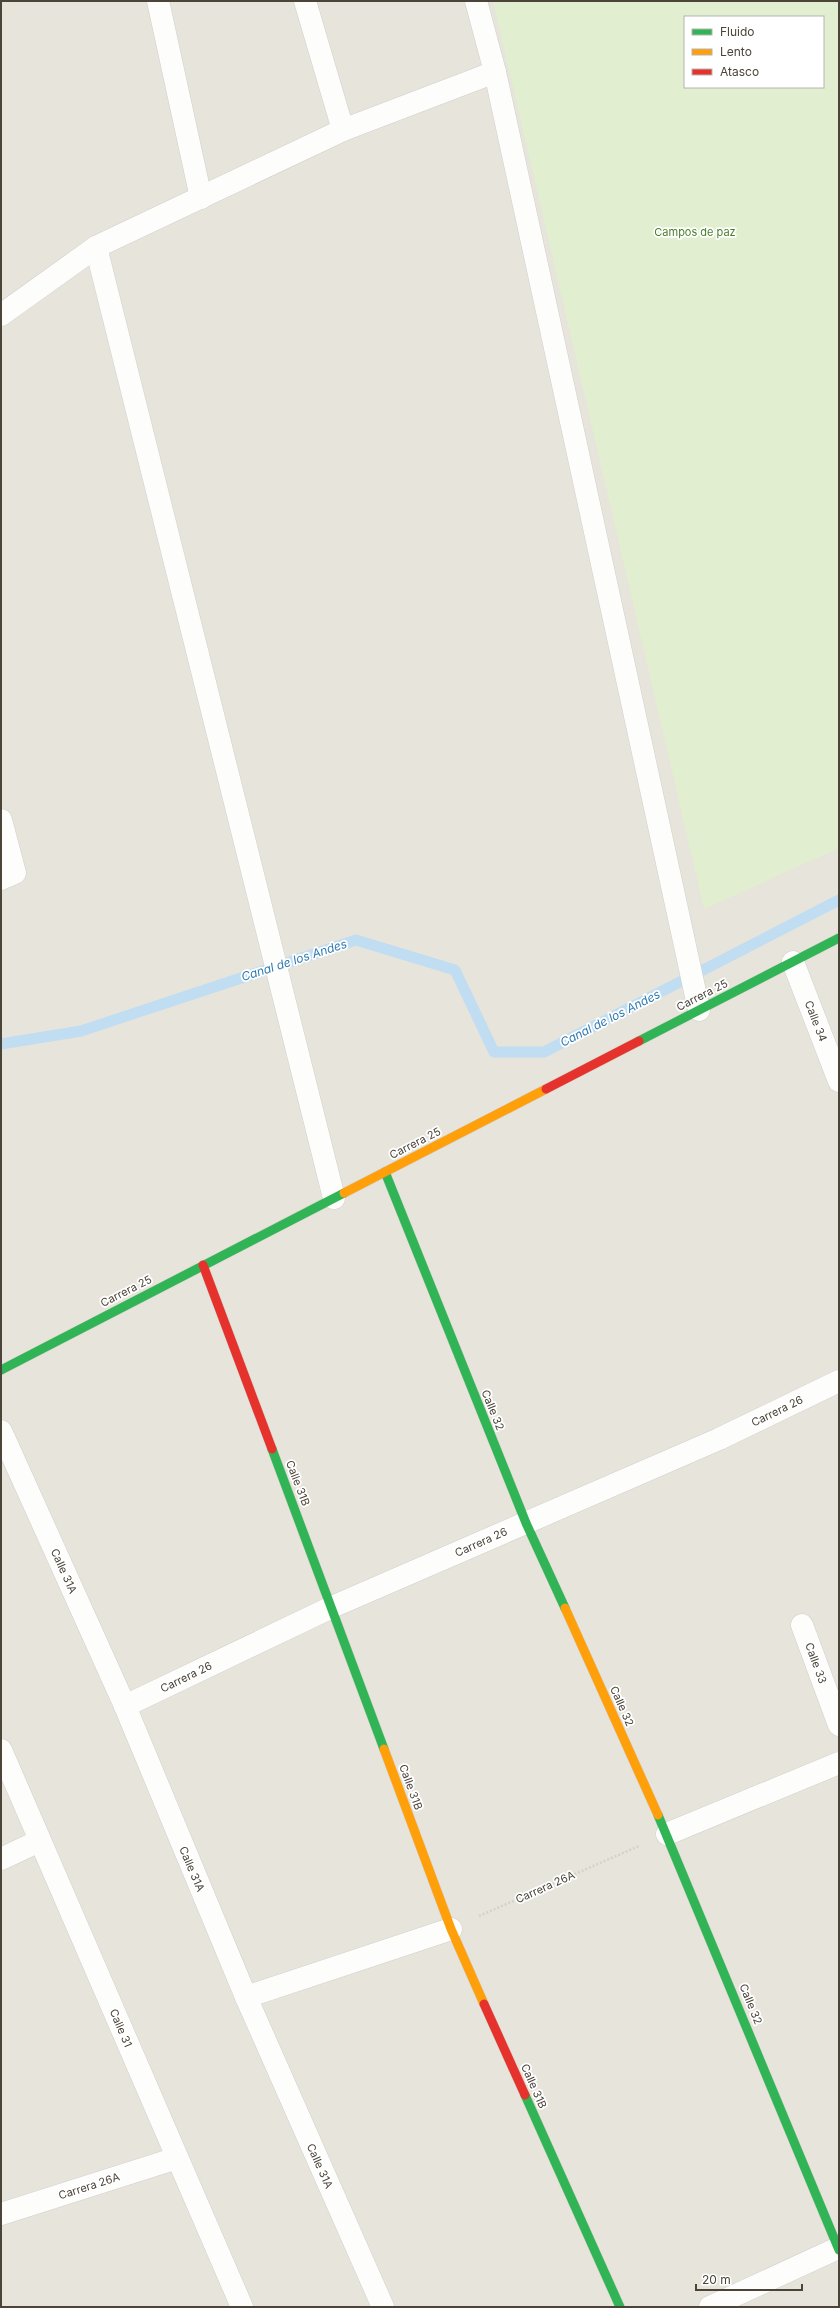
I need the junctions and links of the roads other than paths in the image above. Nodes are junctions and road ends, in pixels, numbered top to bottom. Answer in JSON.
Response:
{"nodes":[{"id":1,"x":158,"y":1,"type":"edge"},
{"id":2,"x":305,"y":1,"type":"edge"},
{"id":3,"x":476,"y":1,"type":"edge"},
{"id":4,"x":495,"y":72,"type":"junction"},
{"id":5,"x":343,"y":130,"type":"junction"},
{"id":6,"x":201,"y":198,"type":"junction"},
{"id":7,"x":96,"y":247,"type":"junction"},
{"id":8,"x":1,"y":315,"type":"edge"},
{"id":9,"x":1,"y":820,"type":"edge"},
{"id":10,"x":1,"y":879,"type":"edge"},
{"id":11,"x":839,"y":938,"type":"edge"},
{"id":12,"x":793,"y":962,"type":"junction"},
{"id":13,"x":699,"y":1010,"type":"junction"},
{"id":14,"x":839,"y":1081,"type":"edge"},
{"id":15,"x":385,"y":1172,"type":"junction"},
{"id":16,"x":334,"y":1198,"type":"junction"},
{"id":17,"x":203,"y":1265,"type":"junction"},
{"id":18,"x":1,"y":1370,"type":"edge"},
{"id":19,"x":839,"y":1381,"type":"edge"},
{"id":20,"x":1,"y":1431,"type":"edge"},
{"id":21,"x":526,"y":1522,"type":"junction"},
{"id":22,"x":332,"y":1607,"type":"junction"},
{"id":23,"x":802,"y":1625,"type":"dead end"},
{"id":24,"x":125,"y":1706,"type":"junction"},
{"id":25,"x":839,"y":1725,"type":"edge"},
{"id":26,"x":1,"y":1750,"type":"edge"},
{"id":27,"x":839,"y":1763,"type":"edge"},
{"id":28,"x":668,"y":1834,"type":"junction"},
{"id":29,"x":40,"y":1841,"type":"junction"},
{"id":30,"x":1,"y":1858,"type":"edge"},
{"id":31,"x":451,"y":1928,"type":"junction"},
{"id":32,"x":246,"y":1997,"type":"junction"},
{"id":33,"x":177,"y":2158,"type":"junction"},
{"id":34,"x":1,"y":2214,"type":"edge"},
{"id":35,"x":839,"y":2249,"type":"edge"},
{"id":36,"x":242,"y":2307,"type":"edge"},
{"id":37,"x":383,"y":2307,"type":"edge"},
{"id":38,"x":620,"y":2307,"type":"edge"},
{"id":39,"x":710,"y":2307,"type":"edge"}],
"edges":[{"from":1,"to":6,"type":"street"},
{"from":2,"to":5,"type":"street"},
{"from":3,"to":4,"type":"street"},
{"from":4,"to":5,"type":"street"},
{"from":4,"to":13,"type":"street"},
{"from":5,"to":6,"type":"street"},
{"from":6,"to":7,"type":"street"},
{"from":7,"to":8,"type":"street"},
{"from":7,"to":16,"type":"street"},
{"from":9,"to":10,"type":"street"},
{"from":11,"to":12,"type":"street","name":"Carrera 25"},
{"from":12,"to":13,"type":"street","name":"Carrera 25"},
{"from":12,"to":14,"type":"street","name":"Calle 34"},
{"from":13,"to":15,"type":"street","name":"Carrera 25"},
{"from":15,"to":16,"type":"street","name":"Carrera 25"},
{"from":15,"to":21,"type":"street","name":"Calle 32"},
{"from":16,"to":17,"type":"street","name":"Carrera 25"},
{"from":17,"to":18,"type":"street","name":"Carrera 25"},
{"from":17,"to":22,"type":"street","name":"Calle 31B"},
{"from":19,"to":21,"type":"street","name":"Carrera 26"},
{"from":20,"to":24,"type":"street","name":"Calle 31A"},
{"from":21,"to":22,"type":"street","name":"Carrera 26"},
{"from":21,"to":28,"type":"street","name":"Calle 32"},
{"from":22,"to":24,"type":"street","name":"Carrera 26"},
{"from":22,"to":31,"type":"street","name":"Calle 31B"},
{"from":23,"to":25,"type":"street","name":"Calle 33"},
{"from":24,"to":32,"type":"street","name":"Calle 31A"},
{"from":26,"to":29,"type":"street","name":"Calle 31"},
{"from":27,"to":28,"type":"street"},
{"from":28,"to":35,"type":"street","name":"Calle 32"},
{"from":29,"to":30,"type":"street"},
{"from":29,"to":33,"type":"street","name":"Calle 31"},
{"from":31,"to":32,"type":"street"},
{"from":31,"to":38,"type":"street","name":"Calle 31B"},
{"from":32,"to":37,"type":"street","name":"Calle 31A"},
{"from":33,"to":34,"type":"street","name":"Carrera 26A"},
{"from":33,"to":36,"type":"street","name":"Calle 31"},
{"from":35,"to":39,"type":"street"}]}
